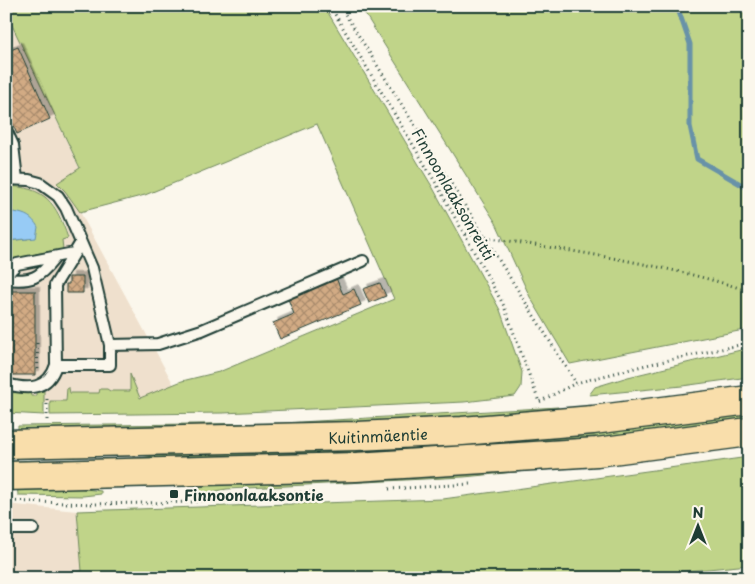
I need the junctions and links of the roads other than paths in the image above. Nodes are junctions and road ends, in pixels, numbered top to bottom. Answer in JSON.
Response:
{"nodes":[{"id":1,"x":6,"y":130,"type":"edge"},
{"id":2,"x":11,"y":179,"type":"edge"},
{"id":3,"x":80,"y":244,"type":"junction"},
{"id":4,"x":74,"y":254,"type":"junction"},
{"id":5,"x":54,"y":258,"type":"junction"},
{"id":6,"x":363,"y":261,"type":"dead end"},
{"id":7,"x":6,"y":277,"type":"edge"},
{"id":8,"x":110,"y":345,"type":"junction"},
{"id":9,"x":56,"y":365,"type":"junction"},
{"id":10,"x":6,"y":384,"type":"edge"},
{"id":11,"x":749,"y":400,"type":"edge"},
{"id":12,"x":749,"y":432,"type":"edge"},
{"id":13,"x":6,"y":444,"type":"edge"},
{"id":14,"x":6,"y":476,"type":"edge"},
{"id":15,"x":6,"y":529,"type":"edge"},
{"id":16,"x":33,"y":529,"type":"dead end"}],
"edges":[{"from":1,"to":2,"type":"lane"},
{"from":2,"to":3,"type":"lane"},
{"from":3,"to":4,"type":"lane"},
{"from":3,"to":8,"type":"lane"},
{"from":4,"to":5,"type":"lane"},
{"from":4,"to":9,"type":"lane"},
{"from":5,"to":7,"type":"lane"},
{"from":5,"to":7,"type":"lane"},
{"from":6,"to":8,"type":"lane"},
{"from":8,"to":9,"type":"lane"},
{"from":9,"to":10,"type":"lane"},
{"from":11,"to":13,"type":"main road","name":"Kuitinmäentie"},
{"from":12,"to":14,"type":"main road","name":"Kuitinmäentie"},
{"from":15,"to":16,"type":"lane"}]}
